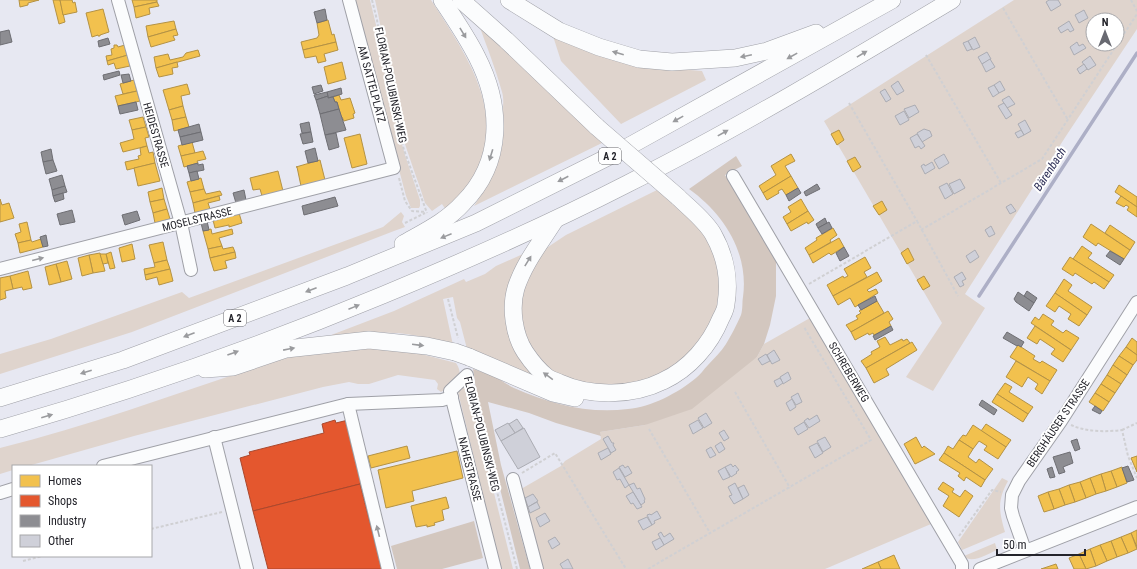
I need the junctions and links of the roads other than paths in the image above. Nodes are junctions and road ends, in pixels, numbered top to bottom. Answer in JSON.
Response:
{"nodes":[{"id":1,"x":118,"y":0,"type":"edge"},
{"id":2,"x":349,"y":0,"type":"edge"},
{"id":3,"x":442,"y":0,"type":"edge"},
{"id":4,"x":461,"y":0,"type":"edge"},
{"id":5,"x":469,"y":0,"type":"edge"},
{"id":6,"x":509,"y":0,"type":"edge"},
{"id":7,"x":892,"y":0,"type":"edge"},
{"id":8,"x":952,"y":0,"type":"edge"},
{"id":9,"x":863,"y":17,"type":"junction"},
{"id":10,"x":601,"y":125,"type":"junction"},
{"id":11,"x":394,"y":168,"type":"joint"},
{"id":12,"x":733,"y":176,"type":"dead end"},
{"id":13,"x":681,"y":196,"type":"junction"},
{"id":14,"x":555,"y":220,"type":"junction"},
{"id":15,"x":181,"y":223,"type":"junction"},
{"id":16,"x":0,"y":268,"type":"edge"},
{"id":17,"x":191,"y":270,"type":"dead end"},
{"id":18,"x":347,"y":276,"type":"junction"},
{"id":19,"x":1137,"y":302,"type":"edge"},
{"id":20,"x":183,"y":371,"type":"junction"},
{"id":21,"x":467,"y":375,"type":"road end"},
{"id":22,"x":452,"y":397,"type":"junction"},
{"id":23,"x":0,"y":398,"type":"edge"},
{"id":24,"x":348,"y":404,"type":"junction"},
{"id":25,"x":0,"y":429,"type":"edge"},
{"id":26,"x":214,"y":437,"type":"junction"},
{"id":27,"x":107,"y":465,"type":"edge"},
{"id":28,"x":513,"y":479,"type":"road end"},
{"id":29,"x":12,"y":489,"type":"edge"},
{"id":30,"x":0,"y":493,"type":"edge"},
{"id":31,"x":1137,"y":506,"type":"edge"},
{"id":32,"x":1025,"y":550,"type":"junction"},
{"id":33,"x":247,"y":569,"type":"edge"},
{"id":34,"x":388,"y":569,"type":"edge"},
{"id":35,"x":495,"y":569,"type":"edge"},
{"id":36,"x":537,"y":569,"type":"edge"},
{"id":37,"x":962,"y":569,"type":"edge"},
{"id":38,"x":980,"y":569,"type":"edge"}],
"edges":[{"from":1,"to":15,"type":"street","name":"HEIDESTRASSE"},
{"from":2,"to":11,"type":"street","name":"AM SATTELPLATZ"},
{"from":3,"to":18,"type":"highway","one_way":true},
{"from":4,"to":10,"type":"highway"},
{"from":5,"to":10,"type":"highway"},
{"from":9,"to":6,"type":"highway","one_way":true},
{"from":7,"to":9,"type":"highway","number":"A 2"},
{"from":14,"to":8,"type":"highway","one_way":true},
{"from":9,"to":18,"type":"highway","number":"A 2","one_way":true},
{"from":10,"to":13,"type":"highway"},
{"from":11,"to":15,"type":"street","name":"MOSELSTRASSE"},
{"from":12,"to":37,"type":"street","name":"SCHREBERWEG"},
{"from":13,"to":14,"type":"highway","one_way":true},
{"from":20,"to":13,"type":"highway","one_way":true},
{"from":20,"to":14,"type":"highway","one_way":true},
{"from":16,"to":15,"type":"street","name":"MOSELSTRASSE","one_way":true},
{"from":15,"to":17,"type":"street","name":"HEIDESTRASSE"},
{"from":18,"to":23,"type":"highway","number":"A 2","one_way":true},
{"from":19,"to":32,"type":"street","name":"BERGHÄUSER STRASSE"},
{"from":25,"to":20,"type":"highway","one_way":true},
{"from":21,"to":22,"type":"street"},
{"from":22,"to":24,"type":"street"},
{"from":22,"to":35,"type":"street","name":"NAHESTRASSE"},
{"from":24,"to":26,"type":"street"},
{"from":34,"to":24,"type":"street","one_way":true},
{"from":26,"to":27,"type":"street"},
{"from":26,"to":33,"type":"street"},
{"from":28,"to":36,"type":"street"},
{"from":29,"to":30,"type":"street"},
{"from":31,"to":32,"type":"street"},
{"from":32,"to":38,"type":"street"}]}
